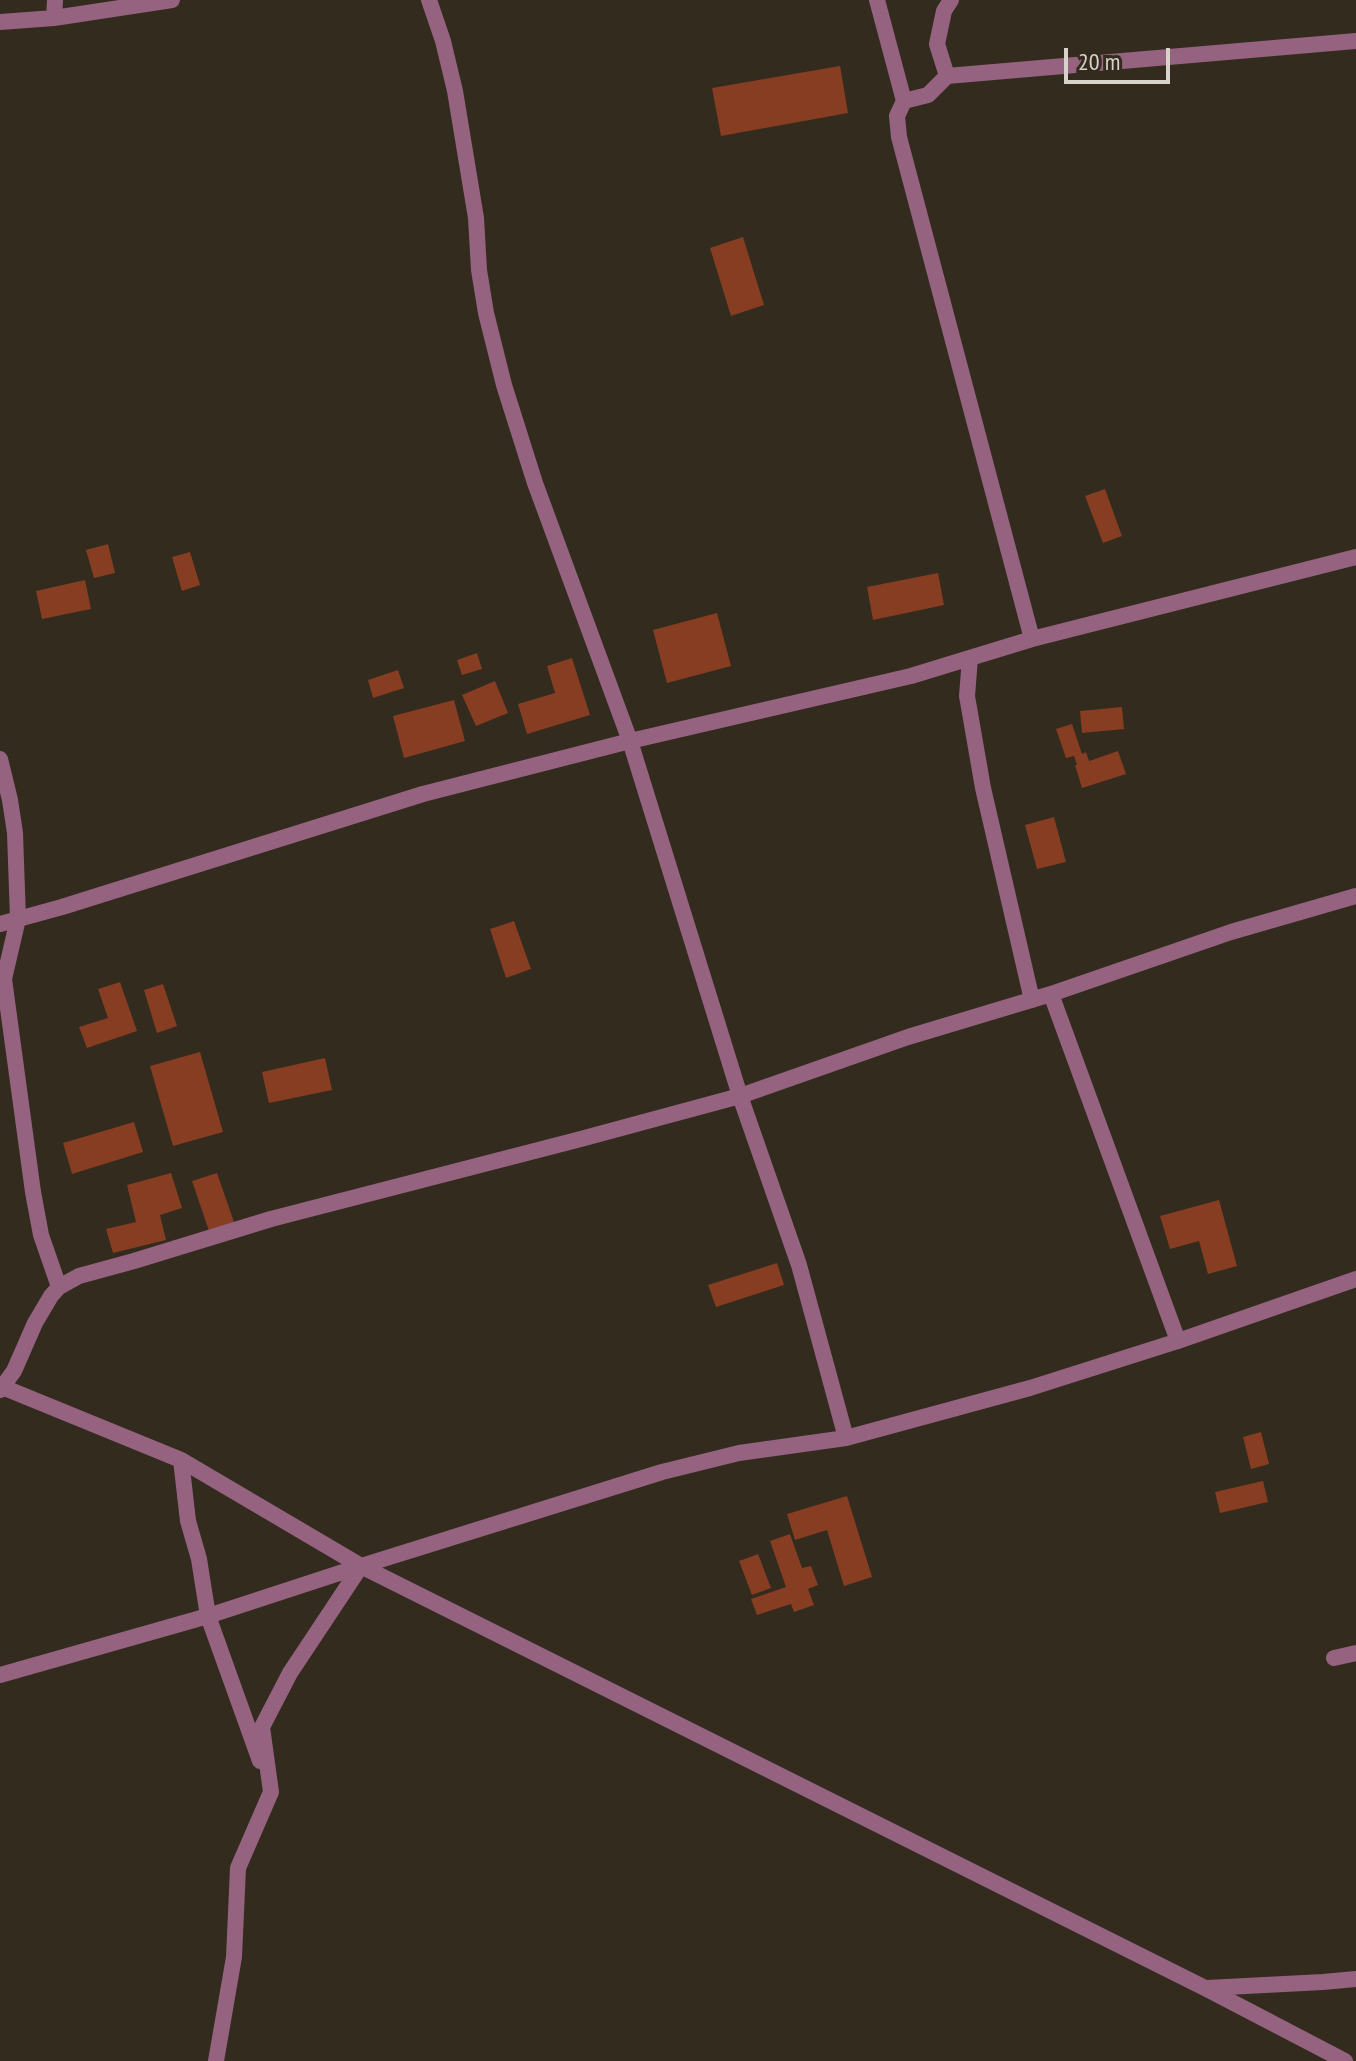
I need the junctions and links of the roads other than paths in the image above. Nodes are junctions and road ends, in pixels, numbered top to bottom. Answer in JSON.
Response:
{"nodes":[{"id":1,"x":55,"y":0,"type":"edge"},
{"id":2,"x":172,"y":0,"type":"edge"},
{"id":3,"x":429,"y":0,"type":"edge"},
{"id":4,"x":877,"y":0,"type":"edge"},
{"id":5,"x":951,"y":0,"type":"edge"},
{"id":6,"x":54,"y":18,"type":"junction"},
{"id":7,"x":0,"y":22,"type":"edge"},
{"id":8,"x":1356,"y":41,"type":"edge"},
{"id":9,"x":947,"y":76,"type":"junction"},
{"id":10,"x":904,"y":101,"type":"junction"},
{"id":11,"x":1356,"y":557,"type":"edge"},
{"id":12,"x":1032,"y":639,"type":"junction"},
{"id":13,"x":970,"y":658,"type":"junction"},
{"id":14,"x":630,"y":741,"type":"junction"},
{"id":15,"x":0,"y":759,"type":"edge"},
{"id":16,"x":1356,"y":896,"type":"edge"},
{"id":17,"x":18,"y":919,"type":"junction"},
{"id":18,"x":0,"y":924,"type":"edge"},
{"id":19,"x":1051,"y":994,"type":"junction"},
{"id":20,"x":1032,"y":1000,"type":"junction"},
{"id":21,"x":740,"y":1096,"type":"junction"},
{"id":22,"x":1356,"y":1279,"type":"edge"},
{"id":23,"x":59,"y":1287,"type":"junction"},
{"id":24,"x":1178,"y":1341,"type":"junction"},
{"id":25,"x":1,"y":1388,"type":"edge"},
{"id":26,"x":846,"y":1438,"type":"junction"},
{"id":27,"x":181,"y":1460,"type":"junction"},
{"id":28,"x":361,"y":1566,"type":"junction"},
{"id":29,"x":208,"y":1616,"type":"junction"},
{"id":30,"x":1356,"y":1653,"type":"edge"},
{"id":31,"x":1334,"y":1658,"type":"dead end"},
{"id":32,"x":0,"y":1675,"type":"edge"},
{"id":33,"x":271,"y":1792,"type":"junction"},
{"id":34,"x":1356,"y":1979,"type":"edge"},
{"id":35,"x":1205,"y":1988,"type":"junction"},
{"id":36,"x":216,"y":2061,"type":"edge"},
{"id":37,"x":1345,"y":2061,"type":"edge"}],
"edges":[{"from":1,"to":6,"type":"street"},
{"from":2,"to":6,"type":"street"},
{"from":3,"to":14,"type":"street"},
{"from":4,"to":10,"type":"street"},
{"from":5,"to":9,"type":"street"},
{"from":6,"to":7,"type":"street"},
{"from":8,"to":9,"type":"street"},
{"from":9,"to":10,"type":"street"},
{"from":10,"to":12,"type":"street"},
{"from":11,"to":12,"type":"street"},
{"from":12,"to":13,"type":"street"},
{"from":13,"to":14,"type":"street"},
{"from":13,"to":20,"type":"street"},
{"from":14,"to":17,"type":"street"},
{"from":14,"to":21,"type":"street"},
{"from":15,"to":17,"type":"street"},
{"from":16,"to":19,"type":"street"},
{"from":17,"to":18,"type":"street"},
{"from":17,"to":23,"type":"street"},
{"from":19,"to":20,"type":"street"},
{"from":19,"to":24,"type":"street"},
{"from":20,"to":21,"type":"street"},
{"from":21,"to":23,"type":"street"},
{"from":21,"to":26,"type":"street"},
{"from":22,"to":24,"type":"street"},
{"from":23,"to":25,"type":"street"},
{"from":24,"to":26,"type":"street"},
{"from":25,"to":27,"type":"street"},
{"from":26,"to":28,"type":"street"},
{"from":27,"to":28,"type":"street"},
{"from":27,"to":29,"type":"street"},
{"from":28,"to":29,"type":"street"},
{"from":28,"to":33,"type":"street"},
{"from":28,"to":35,"type":"street"},
{"from":29,"to":32,"type":"street"},
{"from":29,"to":33,"type":"street"},
{"from":30,"to":31,"type":"street"},
{"from":33,"to":36,"type":"street"},
{"from":34,"to":35,"type":"street"},
{"from":35,"to":37,"type":"street"}]}
